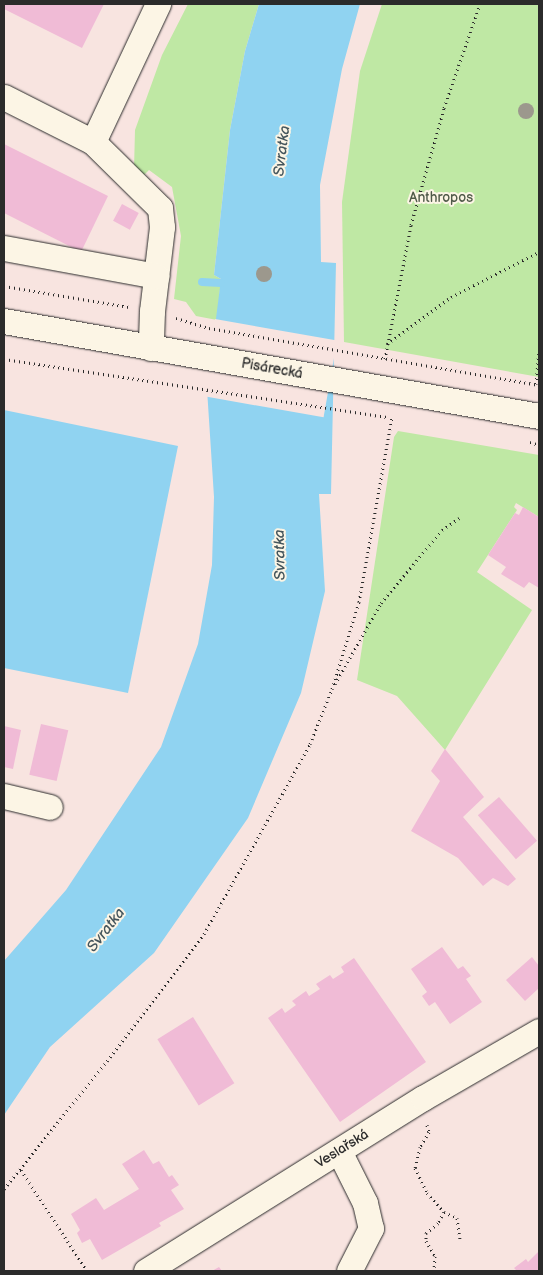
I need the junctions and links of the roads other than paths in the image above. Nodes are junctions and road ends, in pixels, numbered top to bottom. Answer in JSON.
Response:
{"nodes":[{"id":1,"x":158,"y":4,"type":"edge"},
{"id":2,"x":4,"y":97,"type":"edge"},
{"id":3,"x":93,"y":142,"type":"junction"},
{"id":4,"x":4,"y":248,"type":"edge"},
{"id":5,"x":156,"y":276,"type":"junction"},
{"id":6,"x":4,"y":321,"type":"edge"},
{"id":7,"x":151,"y":348,"type":"junction"},
{"id":8,"x":539,"y":416,"type":"edge"},
{"id":9,"x":4,"y":796,"type":"edge"},
{"id":10,"x":50,"y":807,"type":"dead end"},
{"id":11,"x":539,"y":1031,"type":"edge"},
{"id":12,"x":339,"y":1151,"type":"junction"},
{"id":13,"x":146,"y":1271,"type":"edge"},
{"id":14,"x":350,"y":1271,"type":"edge"}],
"edges":[{"from":1,"to":3,"type":"street"},
{"from":2,"to":3,"type":"street"},
{"from":3,"to":5,"type":"street"},
{"from":4,"to":5,"type":"street"},
{"from":5,"to":7,"type":"street"},
{"from":6,"to":7,"type":"street","name":"Pisárecká"},
{"from":7,"to":8,"type":"street","name":"Pisárecká"},
{"from":9,"to":10,"type":"street"},
{"from":11,"to":12,"type":"street","name":"Veslařská"},
{"from":12,"to":13,"type":"street","name":"Veslařská"},
{"from":12,"to":14,"type":"street"}]}
